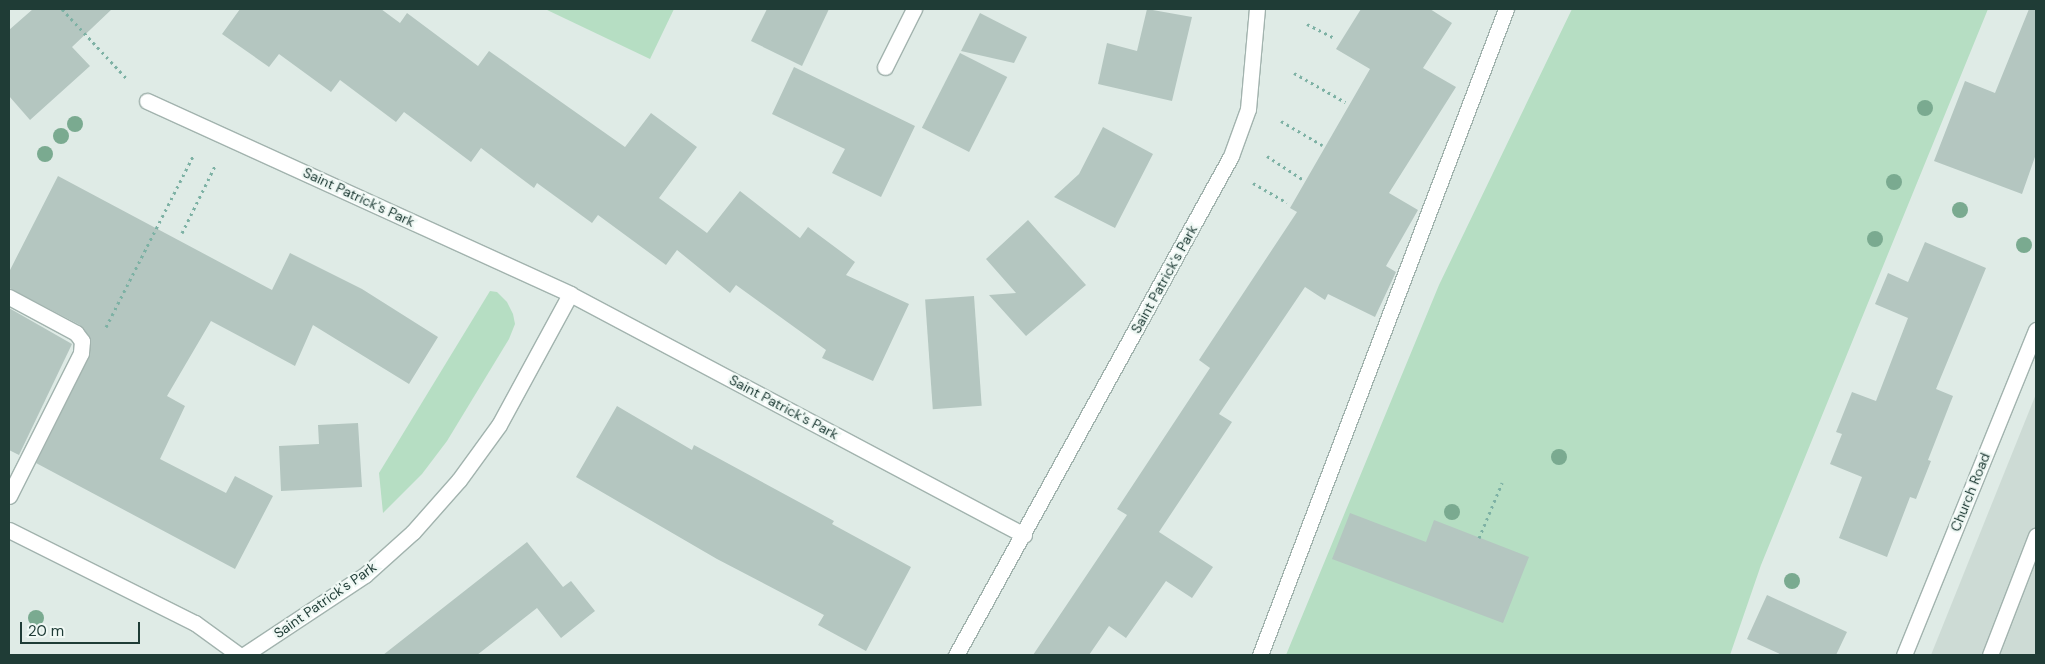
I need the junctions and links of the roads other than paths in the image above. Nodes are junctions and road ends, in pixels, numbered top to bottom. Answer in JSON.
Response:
{"nodes":[{"id":1,"x":914,"y":9,"type":"edge"},
{"id":2,"x":1257,"y":9,"type":"edge"},
{"id":3,"x":1506,"y":9,"type":"edge"},
{"id":4,"x":885,"y":68,"type":"dead end"},
{"id":5,"x":148,"y":101,"type":"road end"},
{"id":6,"x":570,"y":294,"type":"junction"},
{"id":7,"x":9,"y":298,"type":"edge"},
{"id":8,"x":2036,"y":330,"type":"edge"},
{"id":9,"x":9,"y":496,"type":"edge"},
{"id":10,"x":9,"y":530,"type":"edge"},
{"id":11,"x":1024,"y":535,"type":"junction"},
{"id":12,"x":2036,"y":536,"type":"edge"},
{"id":13,"x":239,"y":655,"type":"edge"},
{"id":14,"x":244,"y":655,"type":"edge"},
{"id":15,"x":956,"y":655,"type":"edge"},
{"id":16,"x":1260,"y":655,"type":"edge"},
{"id":17,"x":1904,"y":655,"type":"edge"},
{"id":18,"x":1990,"y":655,"type":"edge"}],
"edges":[{"from":1,"to":4,"type":"street"},
{"from":2,"to":11,"type":"street","name":"Saint Patrick's Park"},
{"from":3,"to":16,"type":"street"},
{"from":5,"to":6,"type":"street","name":"Saint Patrick's Park"},
{"from":6,"to":11,"type":"street","name":"Saint Patrick's Park"},
{"from":6,"to":14,"type":"street","name":"Saint Patrick's Park"},
{"from":7,"to":9,"type":"street"},
{"from":8,"to":17,"type":"street","name":"Church Road"},
{"from":10,"to":13,"type":"street"},
{"from":11,"to":15,"type":"street","name":"Saint Patrick's Park"},
{"from":12,"to":18,"type":"street"}]}
